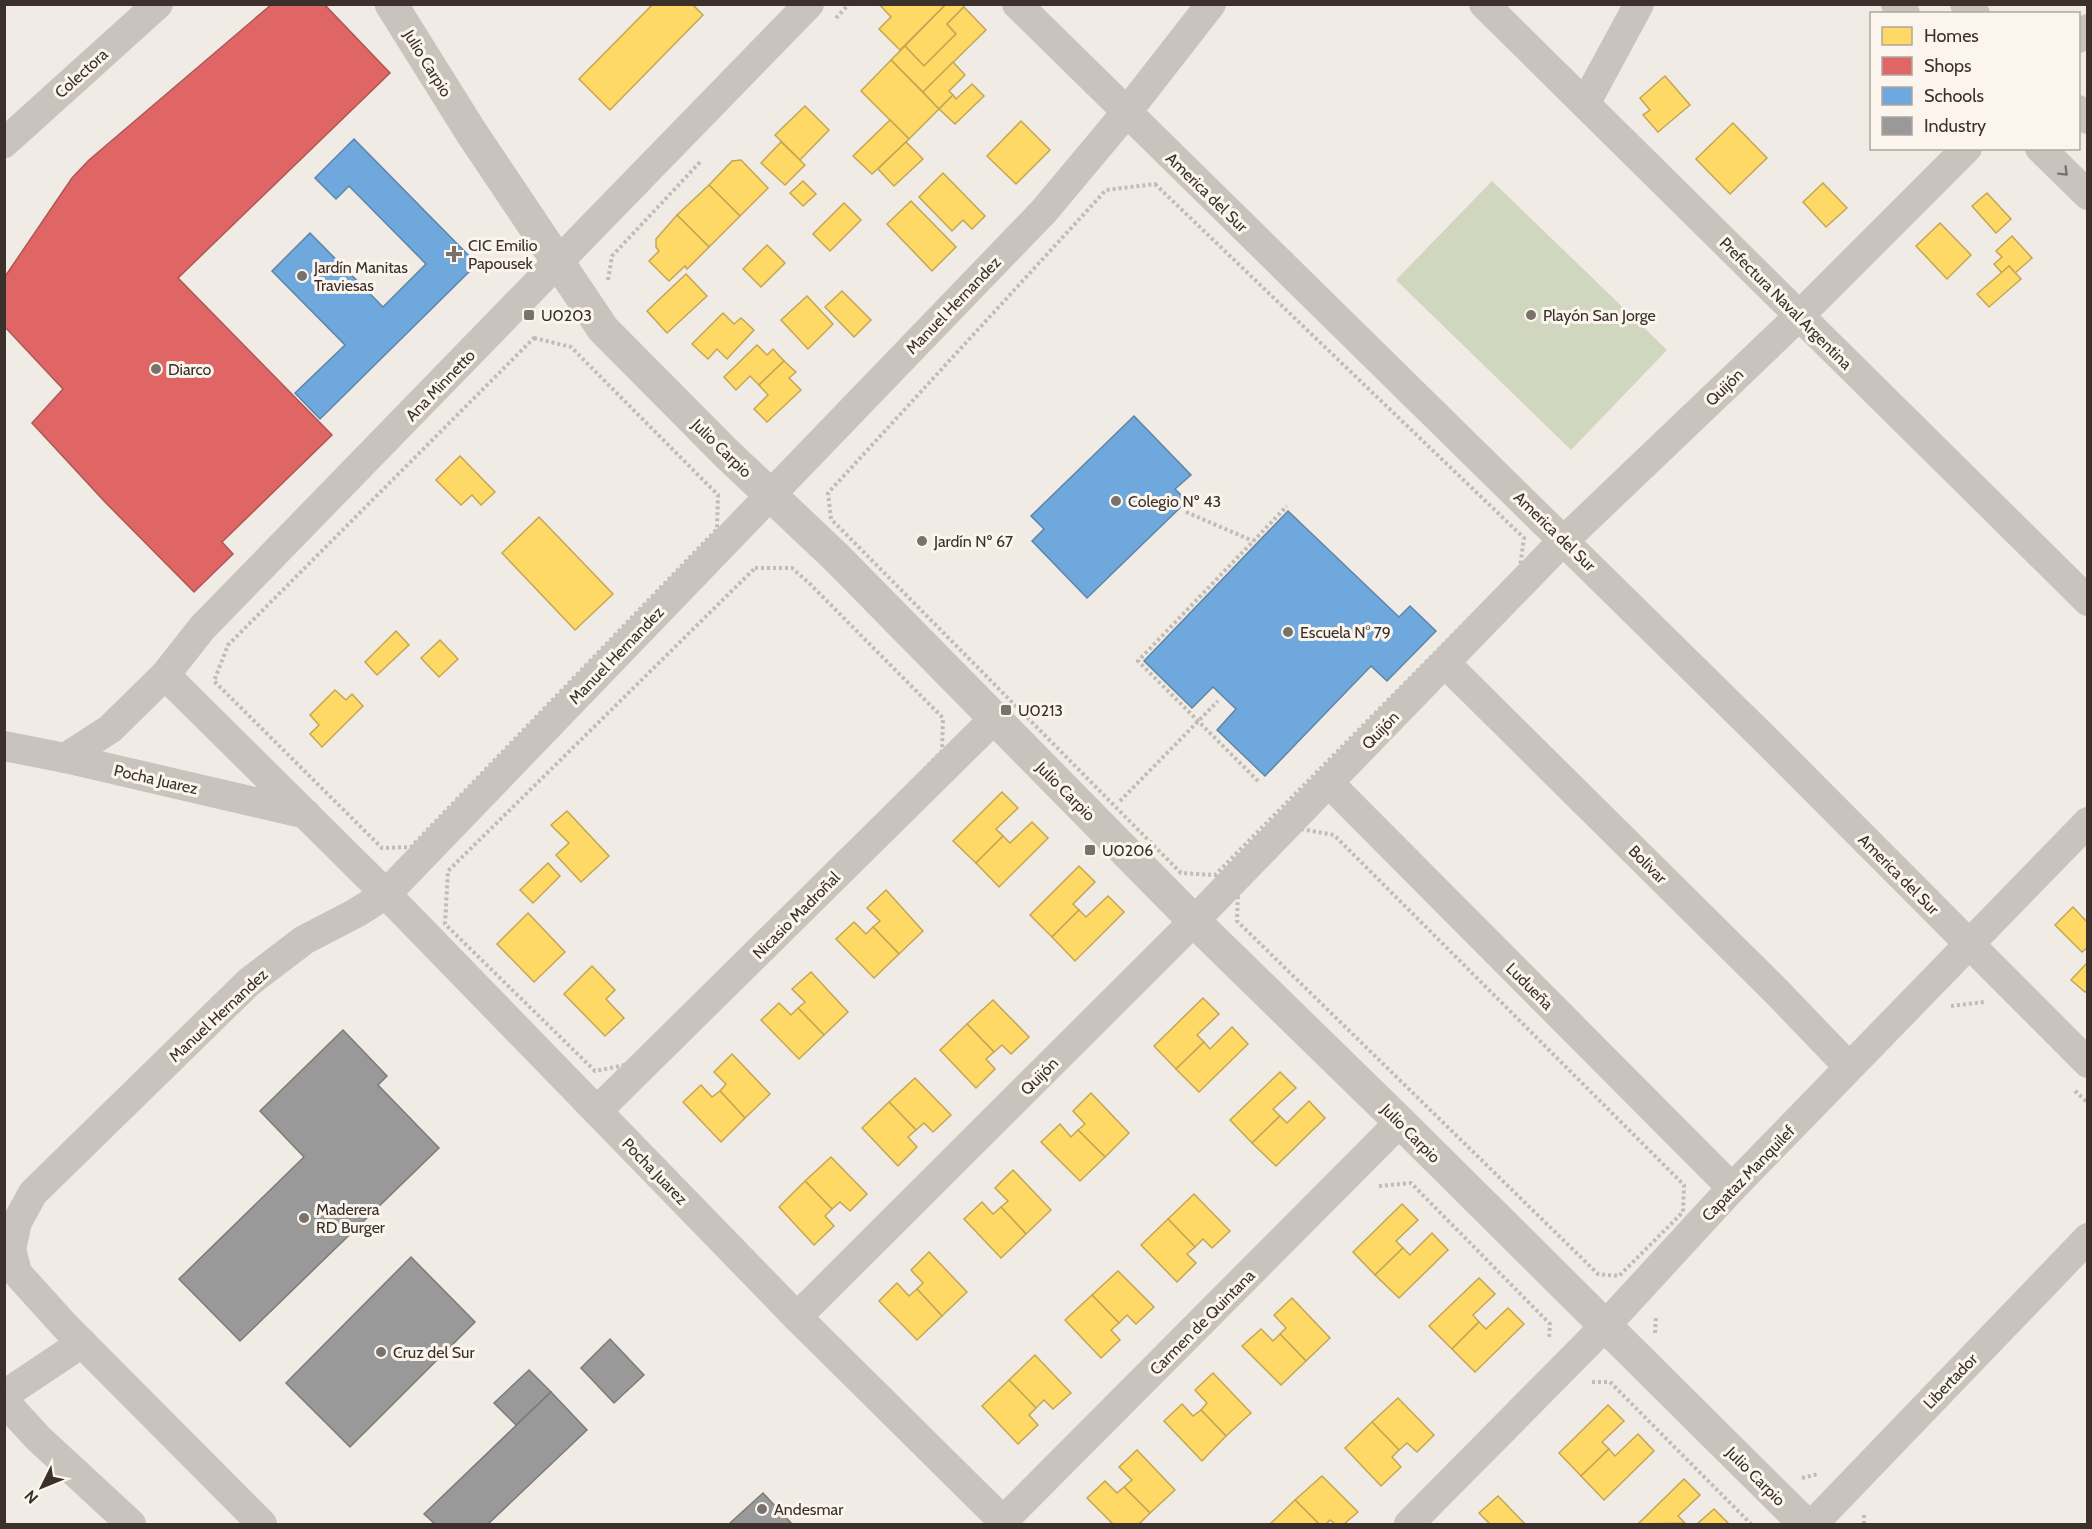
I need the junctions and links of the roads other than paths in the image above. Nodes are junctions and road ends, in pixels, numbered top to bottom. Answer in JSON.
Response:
{"nodes":[{"id":1,"x":158,"y":4,"type":"edge"},
{"id":2,"x":391,"y":4,"type":"edge"},
{"id":3,"x":1017,"y":4,"type":"edge"},
{"id":4,"x":1211,"y":4,"type":"edge"},
{"id":5,"x":1484,"y":4,"type":"edge"},
{"id":6,"x":1639,"y":4,"type":"edge"},
{"id":7,"x":821,"y":13,"type":"edge"},
{"id":8,"x":1585,"y":104,"type":"junction"},
{"id":9,"x":1126,"y":113,"type":"junction"},
{"id":10,"x":4,"y":143,"type":"edge"},
{"id":11,"x":1965,"y":150,"type":"edge"},
{"id":12,"x":2042,"y":150,"type":"edge"},
{"id":13,"x":2088,"y":195,"type":"edge"},
{"id":14,"x":559,"y":263,"type":"junction"},
{"id":15,"x":1799,"y":316,"type":"junction"},
{"id":16,"x":771,"y":495,"type":"junction"},
{"id":17,"x":1564,"y":540,"type":"junction"},
{"id":18,"x":2088,"y":601,"type":"edge"},
{"id":19,"x":1445,"y":663,"type":"junction"},
{"id":20,"x":165,"y":675,"type":"junction"},
{"id":21,"x":994,"y":719,"type":"junction"},
{"id":22,"x":4,"y":746,"type":"edge"},
{"id":23,"x":65,"y":758,"type":"junction"},
{"id":24,"x":1329,"y":783,"type":"junction"},
{"id":25,"x":307,"y":814,"type":"junction"},
{"id":26,"x":2088,"y":822,"type":"edge"},
{"id":27,"x":386,"y":894,"type":"junction"},
{"id":28,"x":1194,"y":921,"type":"junction"},
{"id":29,"x":1969,"y":944,"type":"junction"},
{"id":30,"x":1849,"y":1067,"type":"junction"},
{"id":31,"x":2079,"y":1075,"type":"edge"},
{"id":32,"x":597,"y":1111,"type":"junction"},
{"id":33,"x":1400,"y":1122,"type":"junction"},
{"id":34,"x":1732,"y":1188,"type":"junction"},
{"id":35,"x":2088,"y":1238,"type":"edge"},
{"id":36,"x":797,"y":1317,"type":"junction"},
{"id":37,"x":1605,"y":1326,"type":"junction"},
{"id":38,"x":82,"y":1343,"type":"junction"},
{"id":39,"x":4,"y":1395,"type":"edge"},
{"id":40,"x":4,"y":1401,"type":"edge"},
{"id":41,"x":1005,"y":1523,"type":"edge"},
{"id":42,"x":131,"y":1524,"type":"edge"},
{"id":43,"x":262,"y":1524,"type":"edge"},
{"id":44,"x":1409,"y":1524,"type":"edge"},
{"id":45,"x":1805,"y":1524,"type":"edge"},
{"id":46,"x":1814,"y":1524,"type":"edge"}],
"edges":[{"from":1,"to":10,"type":"street","name":"Colectora"},
{"from":2,"to":14,"type":"street","name":"Julio Carpio"},
{"from":3,"to":9,"type":"street","name":"America del Sur"},
{"from":4,"to":9,"type":"street","name":"Manuel Hernandez"},
{"from":5,"to":8,"type":"street","name":"Prefectura Naval Argentina"},
{"from":6,"to":8,"type":"street"},
{"from":7,"to":14,"type":"street","name":"Ana Minnetto"},
{"from":8,"to":15,"type":"street","name":"Prefectura Naval Argentina"},
{"from":9,"to":16,"type":"street","name":"Manuel Hernandez"},
{"from":9,"to":17,"type":"street","name":"America del Sur"},
{"from":11,"to":15,"type":"street","name":"Quijón"},
{"from":12,"to":13,"type":"street","one_way":true},
{"from":14,"to":16,"type":"street","name":"Julio Carpio"},
{"from":14,"to":20,"type":"street","name":"Ana Minnetto"},
{"from":15,"to":17,"type":"street","name":"Quijón"},
{"from":15,"to":18,"type":"street","name":"Prefectura Naval Argentina"},
{"from":16,"to":21,"type":"street","name":"Julio Carpio"},
{"from":16,"to":27,"type":"street","name":"Manuel Hernandez"},
{"from":17,"to":19,"type":"street","name":"Quijón"},
{"from":17,"to":29,"type":"street","name":"America del Sur"},
{"from":19,"to":24,"type":"street","name":"Quijón"},
{"from":19,"to":30,"type":"street","name":"Bolivar"},
{"from":20,"to":23,"type":"street","name":"Ana Minnetto"},
{"from":20,"to":25,"type":"street","name":"Pocha Juarez"},
{"from":21,"to":28,"type":"street","name":"Julio Carpio"},
{"from":21,"to":32,"type":"street","name":"Nicasio Madroñal"},
{"from":22,"to":23,"type":"street","name":"Pocha Juarez"},
{"from":23,"to":25,"type":"street","name":"Pocha Juarez"},
{"from":24,"to":28,"type":"street","name":"Quijón"},
{"from":24,"to":34,"type":"street","name":"Ludueña"},
{"from":25,"to":27,"type":"street","name":"Pocha Juarez"},
{"from":26,"to":29,"type":"street","name":"Capataz Manquilef"},
{"from":27,"to":32,"type":"street","name":"Pocha Juarez"},
{"from":27,"to":38,"type":"street","name":"Manuel Hernandez"},
{"from":28,"to":33,"type":"street","name":"Julio Carpio"},
{"from":28,"to":36,"type":"street","name":"Quijón"},
{"from":29,"to":30,"type":"street","name":"Capataz Manquilef"},
{"from":29,"to":31,"type":"street","name":"America del Sur"},
{"from":30,"to":34,"type":"street","name":"Capataz Manquilef"},
{"from":32,"to":36,"type":"street","name":"Pocha Juarez"},
{"from":33,"to":37,"type":"street","name":"Julio Carpio"},
{"from":33,"to":41,"type":"street","name":"Carmen de Quintana"},
{"from":34,"to":37,"type":"street","name":"Capataz Manquilef"},
{"from":35,"to":46,"type":"street","name":"Libertador"},
{"from":36,"to":41,"type":"street","name":"Pocha Juarez"},
{"from":37,"to":44,"type":"street","name":"Capataz Manquilef"},
{"from":37,"to":45,"type":"street","name":"Julio Carpio"},
{"from":38,"to":39,"type":"street"},
{"from":38,"to":43,"type":"street"},
{"from":40,"to":42,"type":"street"}]}
